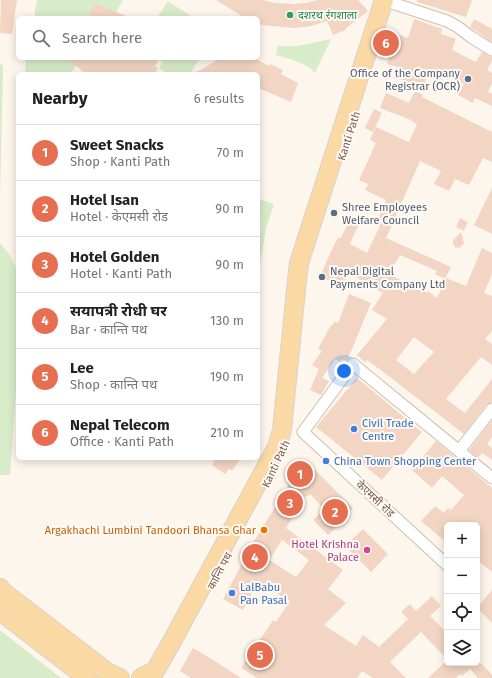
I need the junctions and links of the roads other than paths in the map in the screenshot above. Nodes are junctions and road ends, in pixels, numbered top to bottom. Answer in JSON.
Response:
{"nodes":[{"id":1,"x":390,"y":1,"type":"edge"},
{"id":2,"x":492,"y":50,"type":"edge"},
{"id":3,"x":492,"y":409,"type":"edge"},
{"id":4,"x":296,"y":432,"type":"junction"},
{"id":5,"x":460,"y":451,"type":"junction"},
{"id":6,"x":492,"y":478,"type":"edge"},
{"id":7,"x":256,"y":504,"type":"joint"},
{"id":8,"x":444,"y":562,"type":"edge"},
{"id":9,"x":0,"y":588,"type":"edge"},
{"id":10,"x":0,"y":611,"type":"edge"},
{"id":11,"x":87,"y":678,"type":"edge"},
{"id":12,"x":120,"y":678,"type":"edge"},
{"id":13,"x":141,"y":678,"type":"edge"},
{"id":14,"x":162,"y":678,"type":"edge"}],
"edges":[{"from":1,"to":2,"type":"street"},
{"from":1,"to":4,"type":"main road","name":"Kanti Path"},
{"from":1,"to":13,"type":"main road"},
{"from":3,"to":5,"type":"street"},
{"from":4,"to":5,"type":"street"},
{"from":4,"to":7,"type":"main road","name":"Kanti Path"},
{"from":4,"to":8,"type":"street","name":"केएमसी रोड"},
{"from":5,"to":6,"type":"street"},
{"from":7,"to":14,"type":"main road","name":"कान्ति पथ"},
{"from":9,"to":12,"type":"main road"},
{"from":10,"to":11,"type":"main road"}]}
